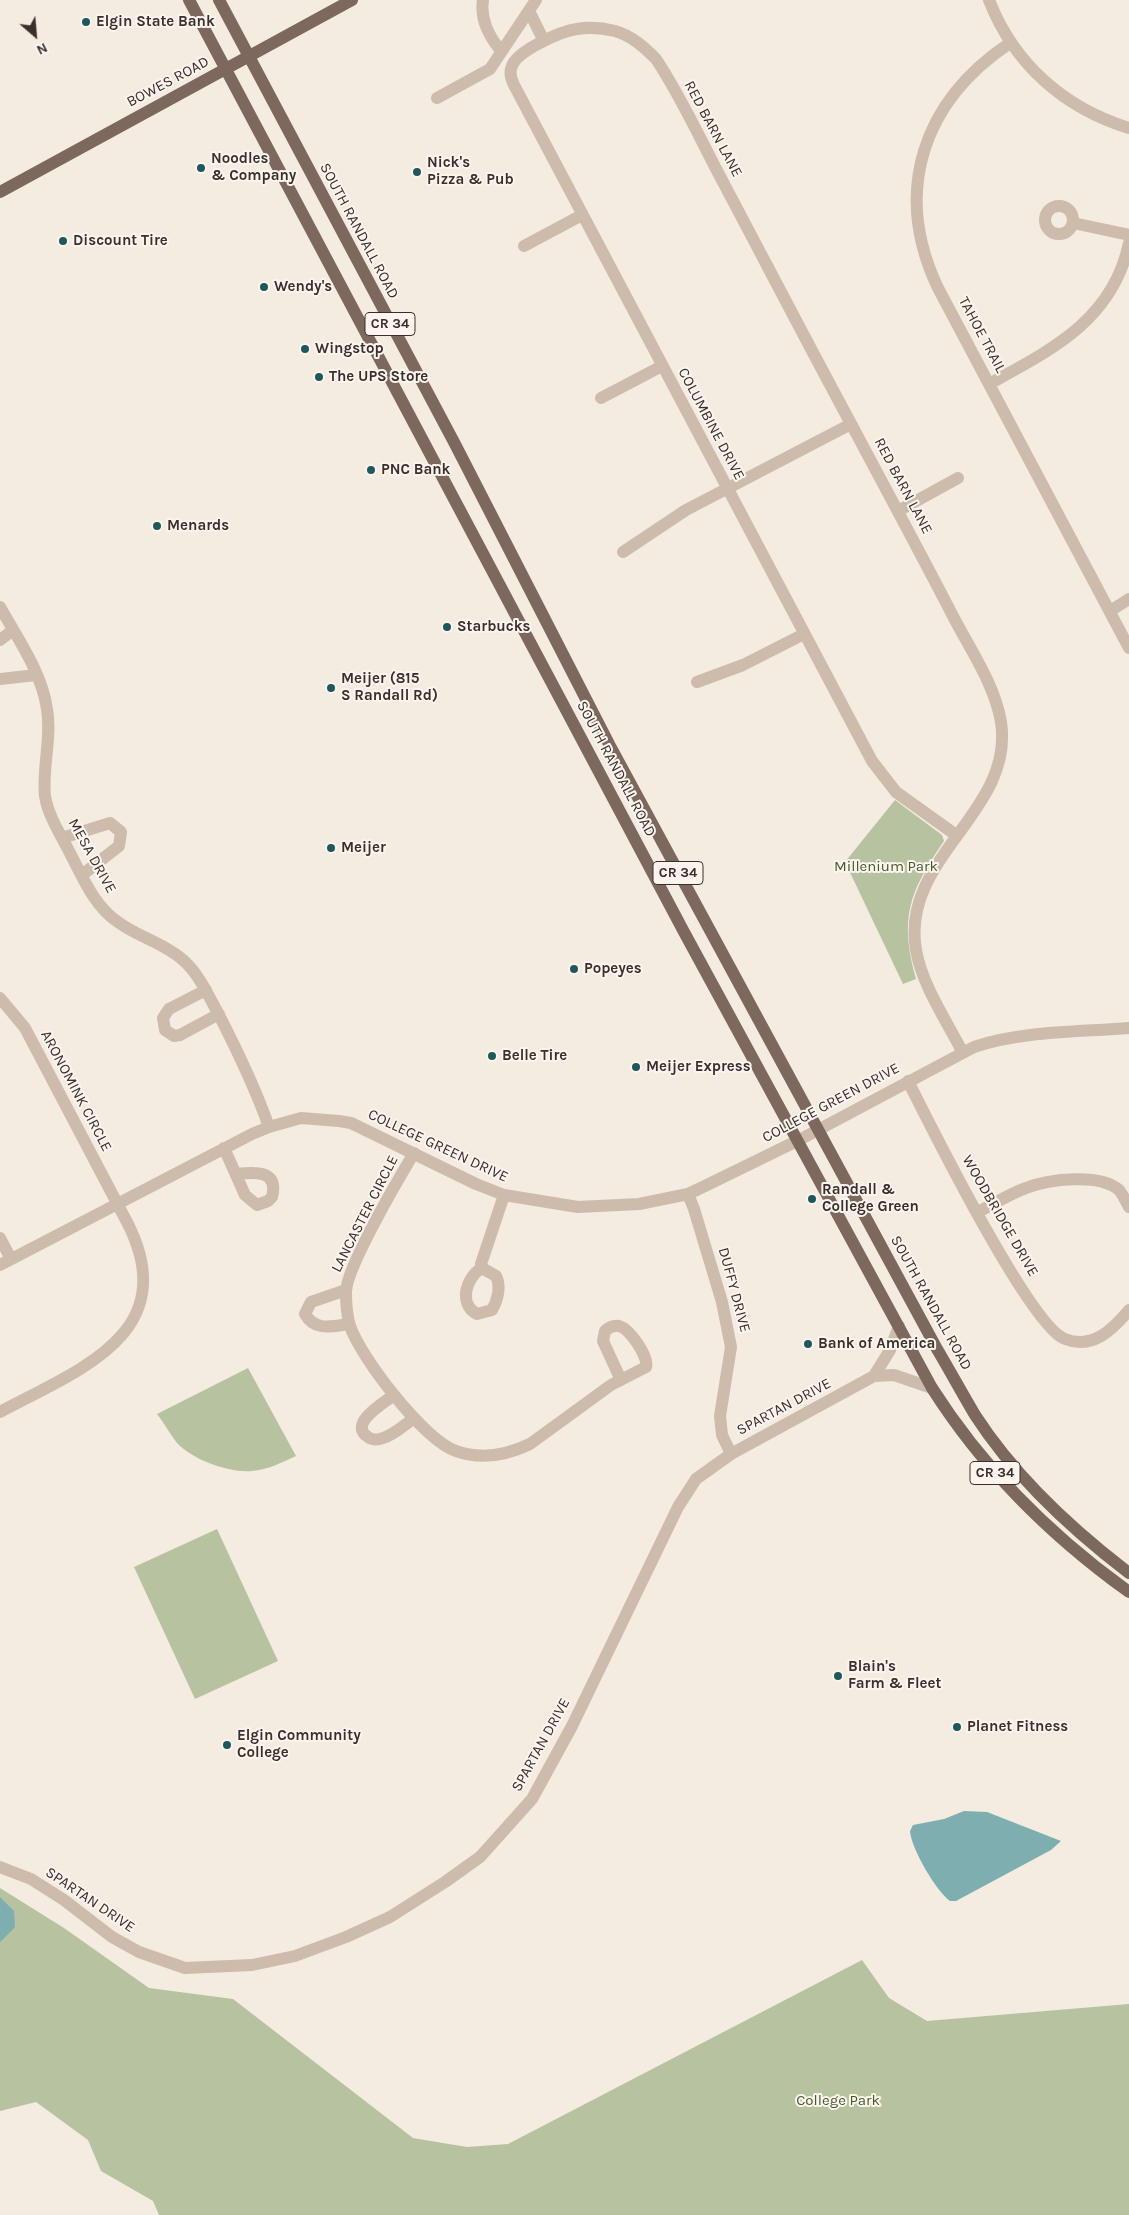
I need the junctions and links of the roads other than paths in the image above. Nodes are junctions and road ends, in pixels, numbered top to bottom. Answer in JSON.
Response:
{"nodes":[{"id":1,"x":189,"y":0,"type":"edge"},
{"id":2,"x":219,"y":0,"type":"edge"},
{"id":3,"x":352,"y":0,"type":"edge"},
{"id":4,"x":483,"y":0,"type":"edge"},
{"id":5,"x":536,"y":0,"type":"edge"},
{"id":6,"x":989,"y":0,"type":"edge"},
{"id":7,"x":529,"y":11,"type":"junction"},
{"id":8,"x":544,"y":41,"type":"junction"},
{"id":9,"x":1010,"y":43,"type":"junction"},
{"id":10,"x":501,"y":50,"type":"junction"},
{"id":11,"x":248,"y":57,"type":"junction"},
{"id":12,"x":225,"y":70,"type":"junction"},
{"id":13,"x":437,"y":98,"type":"dead end"},
{"id":14,"x":1129,"y":128,"type":"edge"},
{"id":15,"x":0,"y":192,"type":"edge"},
{"id":16,"x":582,"y":215,"type":"junction"},
{"id":17,"x":1073,"y":224,"type":"dead end"},
{"id":18,"x":1129,"y":235,"type":"edge"},
{"id":19,"x":1129,"y":244,"type":"edge"},
{"id":20,"x":524,"y":246,"type":"dead end"},
{"id":21,"x":662,"y":366,"type":"junction"},
{"id":22,"x":990,"y":384,"type":"junction"},
{"id":23,"x":601,"y":398,"type":"dead end"},
{"id":24,"x":851,"y":424,"type":"junction"},
{"id":25,"x":958,"y":478,"type":"dead end"},
{"id":26,"x":727,"y":488,"type":"junction"},
{"id":27,"x":898,"y":511,"type":"junction"},
{"id":28,"x":623,"y":552,"type":"dead end"},
{"id":29,"x":1129,"y":599,"type":"edge"},
{"id":30,"x":0,"y":607,"type":"edge"},
{"id":31,"x":1110,"y":611,"type":"junction"},
{"id":32,"x":13,"y":630,"type":"junction"},
{"id":33,"x":804,"y":634,"type":"junction"},
{"id":34,"x":0,"y":640,"type":"edge"},
{"id":35,"x":1129,"y":648,"type":"edge"},
{"id":36,"x":36,"y":675,"type":"junction"},
{"id":37,"x":0,"y":679,"type":"edge"},
{"id":38,"x":697,"y":682,"type":"dead end"},
{"id":39,"x":956,"y":835,"type":"junction"},
{"id":40,"x":62,"y":838,"type":"junction"},
{"id":41,"x":82,"y":875,"type":"junction"},
{"id":42,"x":206,"y":990,"type":"junction"},
{"id":43,"x":0,"y":998,"type":"edge"},
{"id":44,"x":219,"y":1014,"type":"junction"},
{"id":45,"x":1129,"y":1028,"type":"edge"},
{"id":46,"x":962,"y":1051,"type":"junction"},
{"id":47,"x":908,"y":1081,"type":"junction"},
{"id":48,"x":269,"y":1127,"type":"junction"},
{"id":49,"x":818,"y":1130,"type":"junction"},
{"id":50,"x":798,"y":1140,"type":"junction"},
{"id":51,"x":224,"y":1148,"type":"junction"},
{"id":52,"x":414,"y":1153,"type":"junction"},
{"id":53,"x":236,"y":1174,"type":"dead end"},
{"id":54,"x":688,"y":1194,"type":"junction"},
{"id":55,"x":504,"y":1195,"type":"junction"},
{"id":56,"x":117,"y":1203,"type":"junction"},
{"id":57,"x":1129,"y":1207,"type":"edge"},
{"id":58,"x":978,"y":1212,"type":"junction"},
{"id":59,"x":0,"y":1238,"type":"edge"},
{"id":60,"x":6,"y":1262,"type":"edge"},
{"id":61,"x":482,"y":1268,"type":"dead end"},
{"id":62,"x":346,"y":1290,"type":"junction"},
{"id":63,"x":1129,"y":1310,"type":"edge"},
{"id":64,"x":350,"y":1324,"type":"junction"},
{"id":65,"x":899,"y":1326,"type":"junction"},
{"id":66,"x":874,"y":1376,"type":"junction"},
{"id":67,"x":621,"y":1380,"type":"junction"},
{"id":68,"x":932,"y":1388,"type":"junction"},
{"id":69,"x":394,"y":1394,"type":"junction"},
{"id":70,"x":0,"y":1412,"type":"edge"},
{"id":71,"x":414,"y":1420,"type":"junction"},
{"id":72,"x":731,"y":1454,"type":"junction"},
{"id":73,"x":1129,"y":1573,"type":"edge"},
{"id":74,"x":1129,"y":1592,"type":"edge"},
{"id":75,"x":0,"y":1867,"type":"edge"}],
"edges":[{"from":1,"to":12,"type":"main road","number":"CR 34"},
{"from":2,"to":11,"type":"main road","number":"CR 34"},
{"from":3,"to":11,"type":"main road","name":"BOWES ROAD"},
{"from":4,"to":10,"type":"street"},
{"from":5,"to":7,"type":"street"},
{"from":6,"to":9,"type":"street"},
{"from":7,"to":8,"type":"street"},
{"from":7,"to":10,"type":"street"},
{"from":8,"to":16,"type":"street","name":"COLUMBINE DRIVE"},
{"from":8,"to":24,"type":"street","name":"RED BARN LANE"},
{"from":9,"to":14,"type":"street"},
{"from":9,"to":22,"type":"street","name":"TAHOE TRAIL"},
{"from":10,"to":13,"type":"street"},
{"from":11,"to":12,"type":"main road","name":"BOWES ROAD"},
{"from":11,"to":49,"type":"main road","name":"SOUTH RANDALL ROAD","number":"CR 34"},
{"from":12,"to":15,"type":"main road","name":"BOWES ROAD"},
{"from":12,"to":50,"type":"main road","name":"SOUTH RANDALL ROAD","number":"CR 34"},
{"from":16,"to":20,"type":"street"},
{"from":16,"to":21,"type":"street","name":"COLUMBINE DRIVE"},
{"from":17,"to":18,"type":"street"},
{"from":19,"to":22,"type":"street"},
{"from":21,"to":23,"type":"street"},
{"from":21,"to":26,"type":"street","name":"COLUMBINE DRIVE"},
{"from":22,"to":31,"type":"street","name":"TAHOE TRAIL"},
{"from":24,"to":26,"type":"street"},
{"from":24,"to":27,"type":"street","name":"RED BARN LANE"},
{"from":25,"to":27,"type":"street"},
{"from":26,"to":28,"type":"street"},
{"from":26,"to":33,"type":"street","name":"COLUMBINE DRIVE"},
{"from":27,"to":39,"type":"street","name":"RED BARN LANE"},
{"from":29,"to":31,"type":"street"},
{"from":30,"to":32,"type":"street","name":"MESA DRIVE"},
{"from":31,"to":35,"type":"street","name":"TAHOE TRAIL"},
{"from":32,"to":34,"type":"street"},
{"from":32,"to":36,"type":"street","name":"MESA DRIVE"},
{"from":33,"to":38,"type":"street"},
{"from":33,"to":39,"type":"street","name":"COLUMBINE DRIVE"},
{"from":36,"to":37,"type":"street"},
{"from":36,"to":40,"type":"street","name":"MESA DRIVE"},
{"from":39,"to":46,"type":"street","name":"RED BARN LANE"},
{"from":40,"to":41,"type":"street","name":"MESA DRIVE"},
{"from":40,"to":41,"type":"street"},
{"from":41,"to":42,"type":"street","name":"MESA DRIVE"},
{"from":42,"to":44,"type":"street","name":"MESA DRIVE"},
{"from":42,"to":44,"type":"street"},
{"from":43,"to":56,"type":"street","name":"ARONOMINK CIRCLE"},
{"from":44,"to":48,"type":"street","name":"MESA DRIVE"},
{"from":45,"to":46,"type":"street","name":"COLLEGE GREEN DRIVE"},
{"from":46,"to":47,"type":"street","name":"COLLEGE GREEN DRIVE"},
{"from":47,"to":49,"type":"street","name":"COLLEGE GREEN DRIVE"},
{"from":47,"to":58,"type":"street","name":"WOODBRIDGE DRIVE"},
{"from":48,"to":51,"type":"street","name":"COLLEGE GREEN DRIVE"},
{"from":48,"to":52,"type":"street","name":"COLLEGE GREEN DRIVE"},
{"from":49,"to":50,"type":"street","name":"COLLEGE GREEN DRIVE"},
{"from":49,"to":73,"type":"main road","name":"SOUTH RANDALL ROAD","number":"CR 34"},
{"from":50,"to":54,"type":"street","name":"COLLEGE GREEN DRIVE"},
{"from":50,"to":65,"type":"main road","name":"SOUTH RANDALL ROAD","number":"CR 34"},
{"from":51,"to":53,"type":"street"},
{"from":51,"to":56,"type":"street","name":"COLLEGE GREEN DRIVE"},
{"from":52,"to":55,"type":"street","name":"COLLEGE GREEN DRIVE"},
{"from":52,"to":62,"type":"street","name":"LANCASTER CIRCLE"},
{"from":54,"to":55,"type":"street","name":"COLLEGE GREEN DRIVE"},
{"from":54,"to":72,"type":"street","name":"DUFFY DRIVE"},
{"from":55,"to":61,"type":"street"},
{"from":56,"to":60,"type":"street","name":"COLLEGE GREEN DRIVE"},
{"from":56,"to":70,"type":"street","name":"ARONOMINK CIRCLE"},
{"from":57,"to":58,"type":"street"},
{"from":58,"to":63,"type":"street","name":"WOODBRIDGE DRIVE"},
{"from":59,"to":60,"type":"street"},
{"from":62,"to":64,"type":"street","name":"LANCASTER CIRCLE"},
{"from":62,"to":64,"type":"street"},
{"from":64,"to":69,"type":"street","name":"LANCASTER CIRCLE"},
{"from":65,"to":66,"type":"street","name":"SPARTAN DRIVE"},
{"from":65,"to":68,"type":"main road","name":"SOUTH RANDALL ROAD","number":"CR 34"},
{"from":66,"to":68,"type":"street"},
{"from":66,"to":72,"type":"street","name":"SPARTAN DRIVE"},
{"from":67,"to":67,"type":"street","name":"LANCASTER CIRCLE"},
{"from":67,"to":71,"type":"street","name":"LANCASTER CIRCLE"},
{"from":68,"to":74,"type":"main road","name":"SOUTH RANDALL ROAD","number":"CR 34"},
{"from":69,"to":71,"type":"street","name":"LANCASTER CIRCLE"},
{"from":69,"to":71,"type":"street"},
{"from":72,"to":75,"type":"street","name":"SPARTAN DRIVE"}]}
